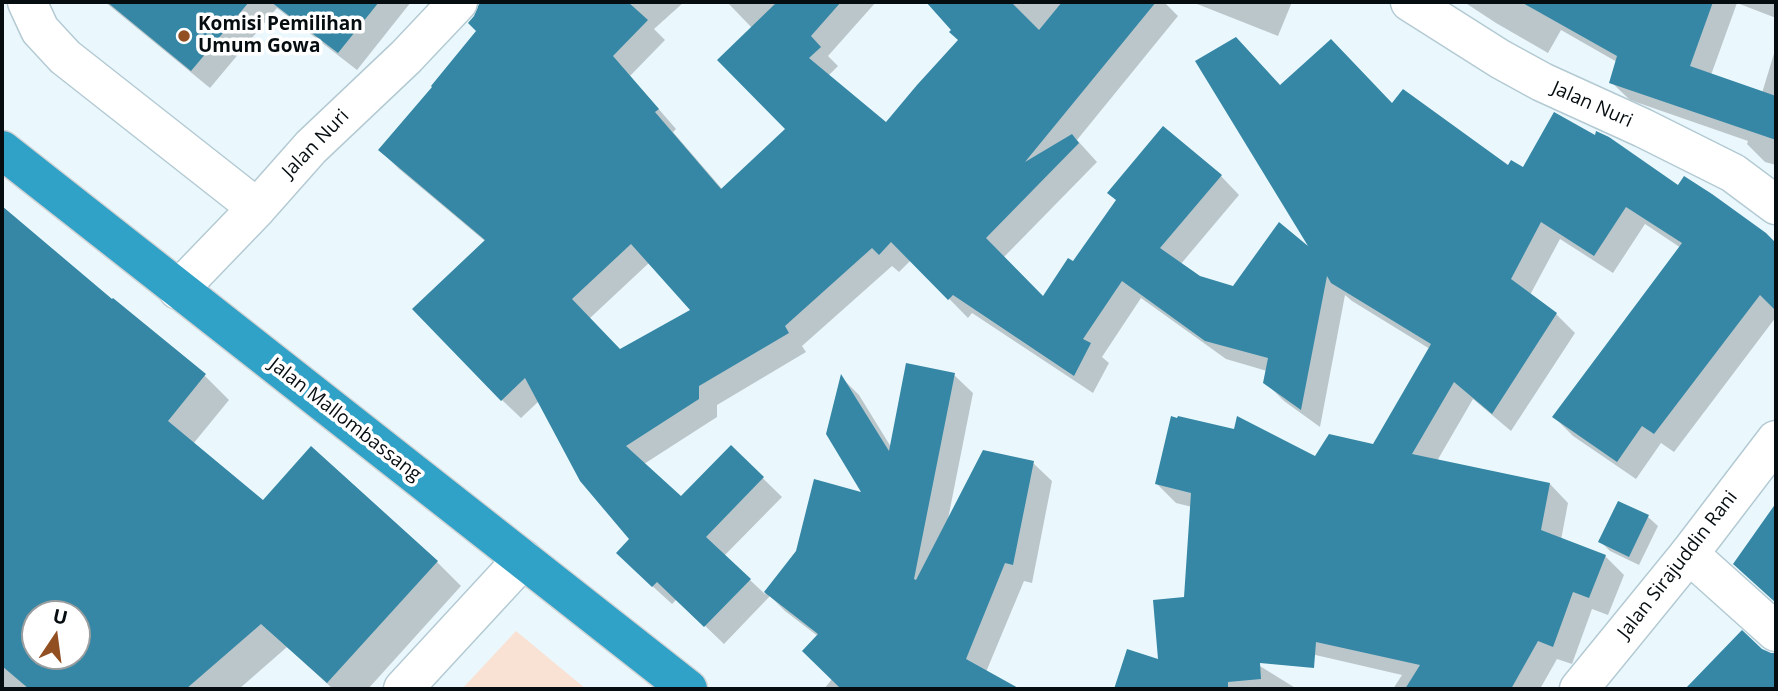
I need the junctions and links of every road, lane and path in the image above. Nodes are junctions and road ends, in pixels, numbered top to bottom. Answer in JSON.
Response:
{"nodes":[{"id":1,"x":27,"y":2,"type":"edge"},
{"id":2,"x":458,"y":2,"type":"edge"},
{"id":3,"x":1410,"y":2,"type":"edge"},
{"id":4,"x":2,"y":150,"type":"edge"},
{"id":5,"x":1776,"y":205,"type":"edge"},
{"id":6,"x":257,"y":208,"type":"junction"},
{"id":7,"x":178,"y":290,"type":"junction"},
{"id":8,"x":1776,"y":440,"type":"edge"},
{"id":9,"x":1689,"y":554,"type":"junction"},
{"id":10,"x":523,"y":559,"type":"junction"},
{"id":11,"x":1776,"y":632,"type":"edge"},
{"id":12,"x":403,"y":689,"type":"edge"},
{"id":13,"x":688,"y":689,"type":"edge"},
{"id":14,"x":1578,"y":689,"type":"edge"}],
"edges":[{"from":1,"to":6,"type":"street"},
{"from":2,"to":6,"type":"street","name":"Jalan Nuri"},
{"from":3,"to":5,"type":"street","name":"Jalan Nuri"},
{"from":4,"to":7,"type":"highway","name":"Jalan Mallombassang"},
{"from":6,"to":7,"type":"street","name":"Jalan Nuri"},
{"from":7,"to":10,"type":"highway","name":"Jalan Mallombassang"},
{"from":8,"to":9,"type":"street","name":"Jalan Sirajuddin Rani"},
{"from":9,"to":11,"type":"street"},
{"from":9,"to":14,"type":"street","name":"Jalan Sirajuddin Rani"},
{"from":10,"to":12,"type":"street"},
{"from":10,"to":13,"type":"highway","name":"Jalan Mallombassang"}]}
